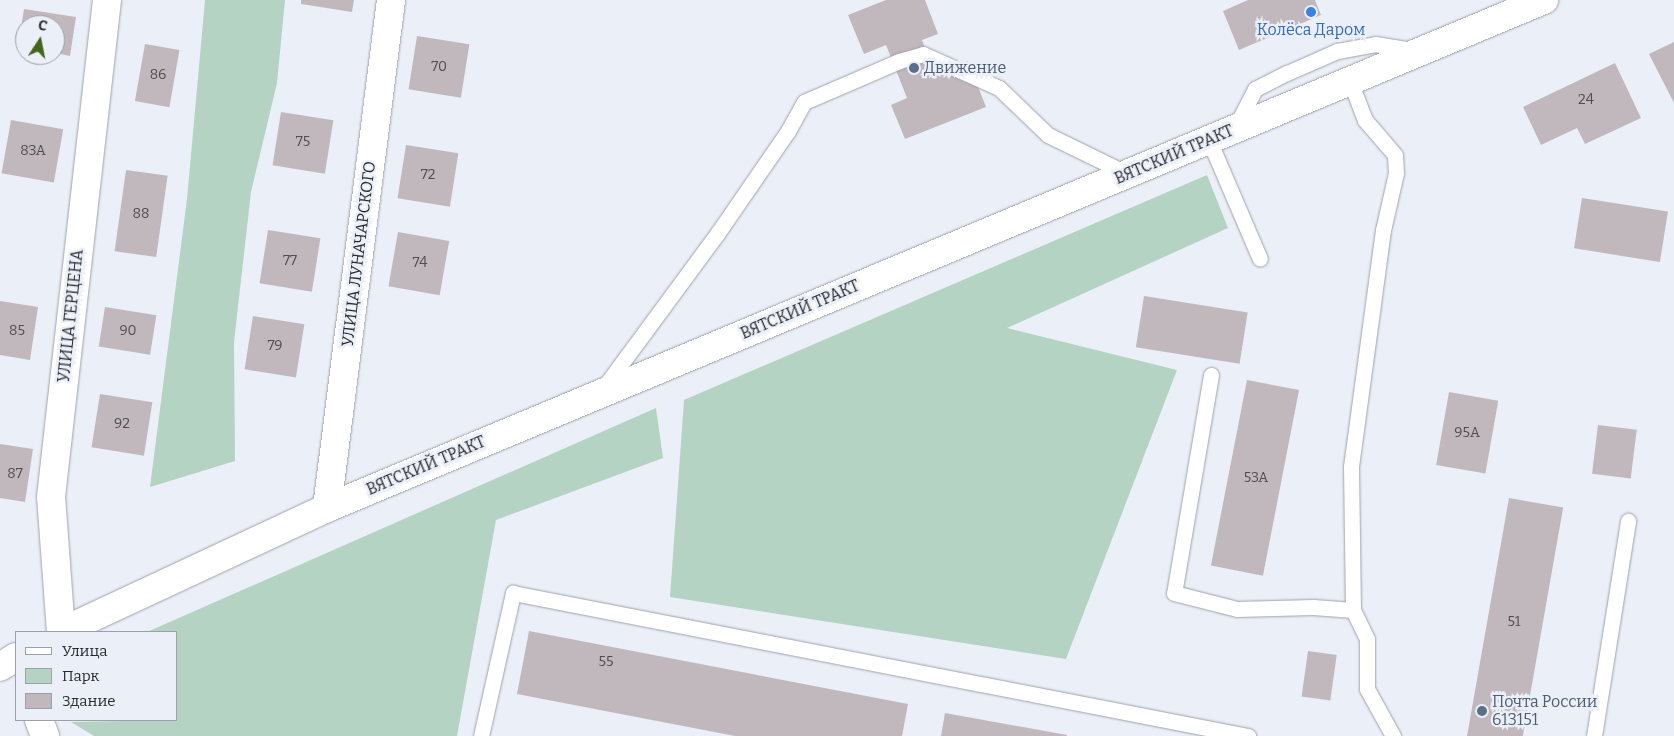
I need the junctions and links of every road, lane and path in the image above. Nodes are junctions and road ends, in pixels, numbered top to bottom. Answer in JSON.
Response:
{"nodes":[{"id":1,"x":107,"y":0,"type":"edge"},
{"id":2,"x":391,"y":0,"type":"edge"},
{"id":3,"x":1544,"y":0,"type":"edge"},
{"id":4,"x":1420,"y":52,"type":"junction"},
{"id":5,"x":1350,"y":81,"type":"junction"},
{"id":6,"x":1234,"y":130,"type":"junction"},
{"id":7,"x":1209,"y":140,"type":"junction"},
{"id":8,"x":1128,"y":174,"type":"junction"},
{"id":9,"x":1260,"y":259,"type":"dead end"},
{"id":10,"x":1211,"y":375,"type":"dead end"},
{"id":11,"x":599,"y":394,"type":"junction"},
{"id":12,"x":327,"y":508,"type":"junction"},
{"id":13,"x":1628,"y":522,"type":"dead end"},
{"id":14,"x":1354,"y":610,"type":"junction"},
{"id":15,"x":61,"y":631,"type":"edge"},
{"id":16,"x":63,"y":631,"type":"edge"},
{"id":17,"x":15,"y":658,"type":"edge"},
{"id":18,"x":0,"y":666,"type":"edge"},
{"id":19,"x":39,"y":721,"type":"edge"},
{"id":20,"x":45,"y":736,"type":"edge"},
{"id":21,"x":481,"y":736,"type":"edge"},
{"id":22,"x":1248,"y":736,"type":"edge"},
{"id":23,"x":1393,"y":736,"type":"edge"},
{"id":24,"x":1594,"y":736,"type":"edge"}],
"edges":[{"from":1,"to":15,"type":"main road","name":"УЛИЦА ГЕРЦЕНА"},
{"from":2,"to":12,"type":"main road","name":"УЛИЦА ЛУНАЧАРСКОГО"},
{"from":3,"to":4,"type":"main road","name":"ВЯТСКИЙ ТРАКТ"},
{"from":4,"to":5,"type":"main road","name":"ВЯТСКИЙ ТРАКТ"},
{"from":4,"to":6,"type":"lane"},
{"from":5,"to":6,"type":"main road","name":"ВЯТСКИЙ ТРАКТ"},
{"from":5,"to":14,"type":"lane"},
{"from":6,"to":7,"type":"main road","name":"ВЯТСКИЙ ТРАКТ"},
{"from":7,"to":8,"type":"main road","name":"ВЯТСКИЙ ТРАКТ"},
{"from":7,"to":9,"type":"lane"},
{"from":8,"to":11,"type":"main road","name":"ВЯТСКИЙ ТРАКТ"},
{"from":8,"to":11,"type":"lane"},
{"from":10,"to":14,"type":"lane"},
{"from":11,"to":12,"type":"main road","name":"ВЯТСКИЙ ТРАКТ"},
{"from":12,"to":16,"type":"main road","name":"ВЯТСКИЙ ТРАКТ"},
{"from":13,"to":24,"type":"lane"},
{"from":14,"to":23,"type":"lane"},
{"from":17,"to":18,"type":"main road"},
{"from":19,"to":20,"type":"main road"},
{"from":21,"to":22,"type":"lane"}]}
